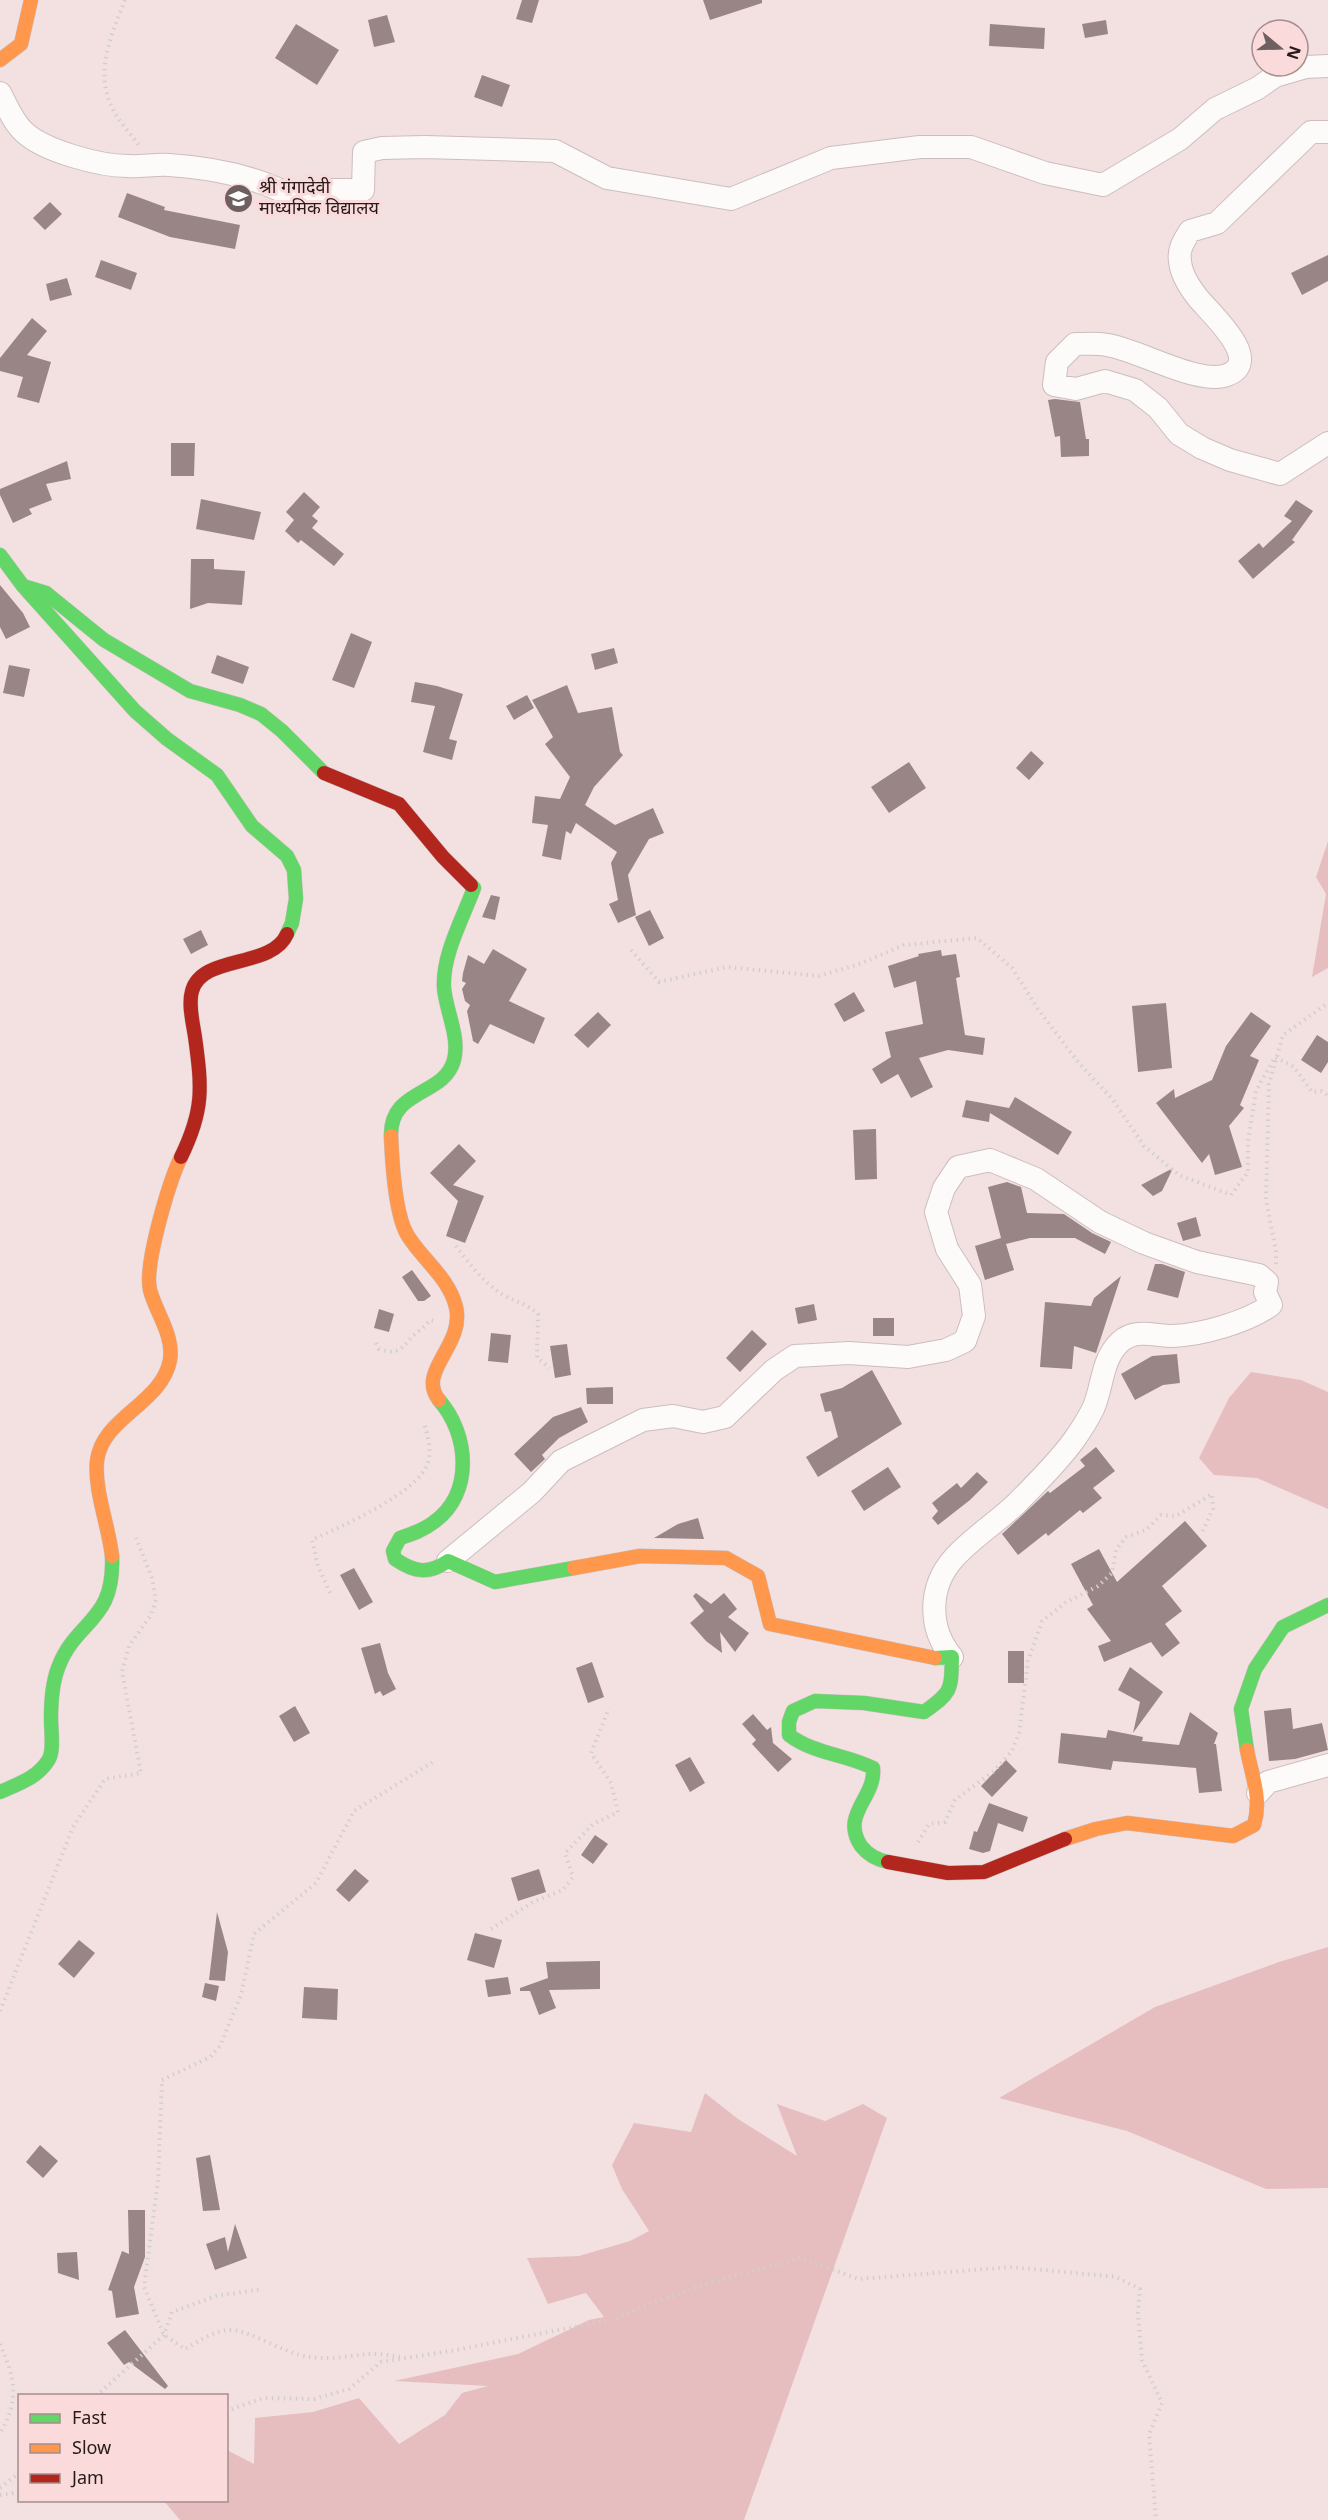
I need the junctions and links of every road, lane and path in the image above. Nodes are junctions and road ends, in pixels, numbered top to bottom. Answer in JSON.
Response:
{"nodes":[{"id":1,"x":31,"y":0,"type":"edge"},
{"id":2,"x":125,"y":0,"type":"edge"},
{"id":3,"x":0,"y":60,"type":"edge"},
{"id":4,"x":1328,"y":66,"type":"edge"},
{"id":5,"x":0,"y":93,"type":"edge"},
{"id":6,"x":1328,"y":132,"type":"edge"},
{"id":7,"x":153,"y":165,"type":"junction"},
{"id":8,"x":1328,"y":443,"type":"edge"},
{"id":9,"x":0,"y":555,"type":"edge"},
{"id":10,"x":22,"y":586,"type":"junction"},
{"id":11,"x":631,"y":950,"type":"dead end"},
{"id":12,"x":1328,"y":1003,"type":"edge"},
{"id":13,"x":1275,"y":1057,"type":"junction"},
{"id":14,"x":1328,"y":1096,"type":"edge"},
{"id":15,"x":456,"y":1246,"type":"dead end"},
{"id":16,"x":1265,"y":1292,"type":"junction"},
{"id":17,"x":458,"y":1320,"type":"junction"},
{"id":18,"x":376,"y":1343,"type":"dead end"},
{"id":19,"x":550,"y":1368,"type":"dead end"},
{"id":20,"x":421,"y":1412,"type":"dead end"},
{"id":21,"x":135,"y":1535,"type":"dead end"},
{"id":22,"x":1201,"y":1535,"type":"dead end"},
{"id":23,"x":448,"y":1561,"type":"junction"},
{"id":24,"x":330,"y":1593,"type":"dead end"},
{"id":25,"x":1328,"y":1605,"type":"edge"},
{"id":26,"x":952,"y":1657,"type":"junction"},
{"id":27,"x":609,"y":1708,"type":"dead end"},
{"id":28,"x":433,"y":1762,"type":"dead end"},
{"id":29,"x":1328,"y":1766,"type":"edge"},
{"id":30,"x":0,"y":1792,"type":"edge"},
{"id":31,"x":1258,"y":1793,"type":"junction"},
{"id":32,"x":911,"y":1866,"type":"junction"},
{"id":33,"x":491,"y":1929,"type":"dead end"},
{"id":34,"x":0,"y":2011,"type":"edge"},
{"id":35,"x":263,"y":2289,"type":"dead end"},
{"id":36,"x":164,"y":2335,"type":"junction"},
{"id":37,"x":0,"y":2344,"type":"edge"},
{"id":38,"x":407,"y":2358,"type":"junction"},
{"id":39,"x":98,"y":2394,"type":"edge"},
{"id":40,"x":228,"y":2410,"type":"edge"},
{"id":41,"x":0,"y":2433,"type":"edge"},
{"id":42,"x":18,"y":2474,"type":"edge"},
{"id":43,"x":0,"y":2488,"type":"edge"},
{"id":44,"x":18,"y":2492,"type":"edge"},
{"id":45,"x":0,"y":2495,"type":"edge"},
{"id":46,"x":1156,"y":2520,"type":"edge"}],
"edges":[{"from":1,"to":3,"type":"street"},
{"from":2,"to":7,"type":"path"},
{"from":4,"to":7,"type":"street"},
{"from":5,"to":7,"type":"street"},
{"from":6,"to":8,"type":"street"},
{"from":9,"to":10,"type":"street"},
{"from":10,"to":17,"type":"street"},
{"from":10,"to":30,"type":"street"},
{"from":11,"to":13,"type":"path"},
{"from":12,"to":13,"type":"path"},
{"from":13,"to":14,"type":"path"},
{"from":13,"to":16,"type":"path"},
{"from":15,"to":19,"type":"path"},
{"from":16,"to":23,"type":"street"},
{"from":16,"to":26,"type":"street"},
{"from":17,"to":18,"type":"path"},
{"from":17,"to":23,"type":"street"},
{"from":20,"to":24,"type":"path"},
{"from":21,"to":34,"type":"path"},
{"from":22,"to":32,"type":"path"},
{"from":23,"to":26,"type":"street"},
{"from":25,"to":31,"type":"street"},
{"from":26,"to":32,"type":"street"},
{"from":27,"to":33,"type":"path"},
{"from":28,"to":36,"type":"path"},
{"from":29,"to":31,"type":"street"},
{"from":31,"to":32,"type":"street"},
{"from":35,"to":36,"type":"path"},
{"from":36,"to":38,"type":"path"},
{"from":36,"to":39,"type":"path"},
{"from":37,"to":41,"type":"path"},
{"from":38,"to":40,"type":"path"},
{"from":38,"to":46,"type":"path"},
{"from":42,"to":43,"type":"path"},
{"from":44,"to":45,"type":"path"}]}
